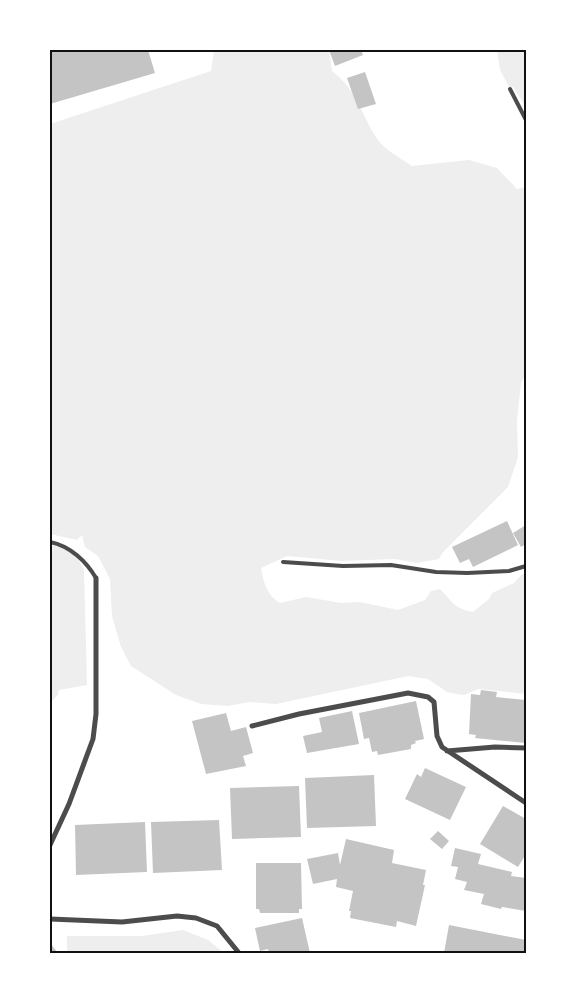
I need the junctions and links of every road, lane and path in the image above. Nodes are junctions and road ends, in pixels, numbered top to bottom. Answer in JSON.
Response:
{"nodes":[{"id":1,"x":510,"y":89,"type":"dead end"},
{"id":2,"x":526,"y":120,"type":"edge"},
{"id":3,"x":50,"y":542,"type":"edge"},
{"id":4,"x":283,"y":562,"type":"dead end"},
{"id":5,"x":526,"y":566,"type":"edge"},
{"id":6,"x":96,"y":578,"type":"joint"},
{"id":7,"x":252,"y":726,"type":"dead end"},
{"id":8,"x":526,"y":748,"type":"edge"},
{"id":9,"x":446,"y":751,"type":"junction"},
{"id":10,"x":526,"y":803,"type":"edge"},
{"id":11,"x":50,"y":845,"type":"edge"},
{"id":12,"x":50,"y":919,"type":"edge"},
{"id":13,"x":239,"y":953,"type":"edge"}],
"edges":[{"from":1,"to":2,"type":"lane"},
{"from":3,"to":6,"type":"lane"},
{"from":4,"to":5,"type":"lane"},
{"from":6,"to":11,"type":"street"},
{"from":7,"to":9,"type":"street"},
{"from":8,"to":9,"type":"street"},
{"from":9,"to":10,"type":"street"},
{"from":12,"to":13,"type":"street"}]}
